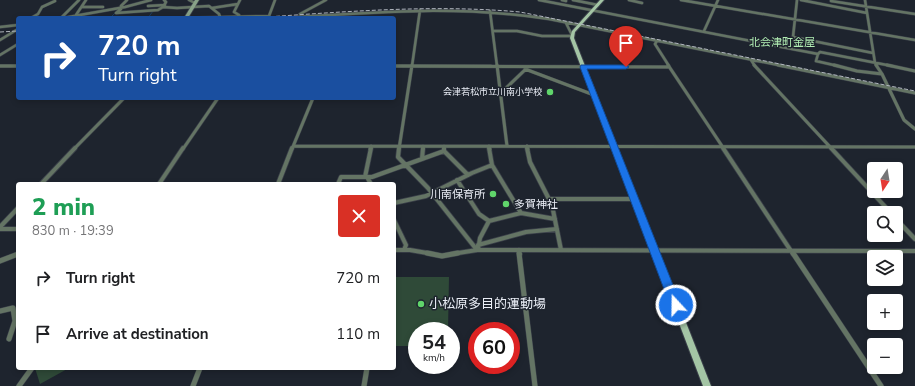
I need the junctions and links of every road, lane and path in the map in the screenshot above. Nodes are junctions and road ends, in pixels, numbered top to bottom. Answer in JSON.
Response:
{"nodes":[{"id":1,"x":50,"y":0,"type":"edge"},
{"id":2,"x":55,"y":0,"type":"edge"},
{"id":3,"x":59,"y":0,"type":"edge"},
{"id":4,"x":79,"y":0,"type":"edge"},
{"id":5,"x":86,"y":0,"type":"edge"},
{"id":6,"x":127,"y":0,"type":"edge"},
{"id":7,"x":151,"y":0,"type":"edge"},
{"id":8,"x":164,"y":0,"type":"edge"},
{"id":9,"x":189,"y":0,"type":"edge"},
{"id":10,"x":240,"y":0,"type":"edge"},
{"id":11,"x":275,"y":0,"type":"edge"},
{"id":12,"x":326,"y":0,"type":"edge"},
{"id":13,"x":539,"y":0,"type":"edge"},
{"id":14,"x":562,"y":0,"type":"edge"},
{"id":15,"x":573,"y":0,"type":"edge"},
{"id":16,"x":629,"y":0,"type":"edge"},
{"id":17,"x":681,"y":0,"type":"edge"},
{"id":18,"x":718,"y":0,"type":"edge"},
{"id":19,"x":797,"y":0,"type":"edge"},
{"id":20,"x":801,"y":0,"type":"edge"},
{"id":21,"x":865,"y":0,"type":"edge"},
{"id":22,"x":566,"y":1,"type":"dead end"},
{"id":23,"x":831,"y":1,"type":"edge"},
{"id":24,"x":600,"y":2,"type":"edge"},
{"id":25,"x":816,"y":2,"type":"edge"},
{"id":26,"x":195,"y":3,"type":"edge"},
{"id":27,"x":642,"y":3,"type":"dead end"},
{"id":28,"x":238,"y":4,"type":"junction"},
{"id":29,"x":148,"y":6,"type":"dead end"},
{"id":30,"x":164,"y":6,"type":"junction"},
{"id":31,"x":716,"y":6,"type":"junction"},
{"id":32,"x":82,"y":7,"type":"junction"},
{"id":33,"x":103,"y":7,"type":"dead end"},
{"id":34,"x":831,"y":7,"type":"junction"},
{"id":35,"x":866,"y":7,"type":"junction"},
{"id":36,"x":122,"y":8,"type":"junction"},
{"id":37,"x":212,"y":8,"type":"junction"},
{"id":38,"x":420,"y":10,"type":"junction"},
{"id":39,"x":593,"y":10,"type":"junction"},
{"id":40,"x":490,"y":11,"type":"junction"},
{"id":41,"x":867,"y":13,"type":"junction"},
{"id":42,"x":300,"y":14,"type":"dead end"},
{"id":43,"x":348,"y":14,"type":"joint"},
{"id":44,"x":915,"y":14,"type":"edge"},
{"id":45,"x":76,"y":15,"type":"junction"},
{"id":46,"x":34,"y":16,"type":"edge"},
{"id":47,"x":64,"y":16,"type":"edge"},
{"id":48,"x":71,"y":16,"type":"edge"},
{"id":49,"x":187,"y":16,"type":"edge"},
{"id":50,"x":220,"y":16,"type":"edge"},
{"id":51,"x":239,"y":16,"type":"edge"},
{"id":52,"x":268,"y":16,"type":"edge"},
{"id":53,"x":315,"y":16,"type":"edge"},
{"id":54,"x":795,"y":20,"type":"junction"},
{"id":55,"x":566,"y":23,"type":"junction"},
{"id":56,"x":16,"y":25,"type":"edge"},
{"id":57,"x":579,"y":25,"type":"junction"},
{"id":58,"x":0,"y":27,"type":"edge"},
{"id":59,"x":16,"y":30,"type":"edge"},
{"id":60,"x":493,"y":31,"type":"junction"},
{"id":61,"x":704,"y":31,"type":"junction"},
{"id":62,"x":870,"y":32,"type":"junction"},
{"id":63,"x":571,"y":35,"type":"junction"},
{"id":64,"x":795,"y":38,"type":"junction"},
{"id":65,"x":0,"y":40,"type":"edge"},
{"id":66,"x":915,"y":40,"type":"edge"},
{"id":67,"x":657,"y":41,"type":"junction"},
{"id":68,"x":16,"y":45,"type":"edge"},
{"id":69,"x":794,"y":49,"type":"junction"},
{"id":70,"x":873,"y":53,"type":"junction"},
{"id":71,"x":818,"y":54,"type":"junction"},
{"id":72,"x":0,"y":55,"type":"edge"},
{"id":73,"x":751,"y":60,"type":"junction"},
{"id":74,"x":876,"y":64,"type":"junction"},
{"id":75,"x":0,"y":66,"type":"edge"},
{"id":76,"x":16,"y":66,"type":"edge"},
{"id":77,"x":396,"y":66,"type":"edge"},
{"id":78,"x":412,"y":66,"type":"junction"},
{"id":79,"x":497,"y":66,"type":"junction"},
{"id":80,"x":583,"y":67,"type":"junction"},
{"id":81,"x":669,"y":67,"type":"junction"},
{"id":82,"x":526,"y":68,"type":"junction"},
{"id":83,"x":915,"y":71,"type":"edge"},
{"id":84,"x":882,"y":74,"type":"junction"},
{"id":85,"x":888,"y":88,"type":"junction"},
{"id":86,"x":500,"y":89,"type":"junction"},
{"id":87,"x":915,"y":93,"type":"edge"},
{"id":88,"x":594,"y":95,"type":"junction"},
{"id":89,"x":122,"y":100,"type":"edge"},
{"id":90,"x":217,"y":100,"type":"edge"},
{"id":91,"x":312,"y":100,"type":"edge"},
{"id":92,"x":915,"y":129,"type":"edge"},
{"id":93,"x":294,"y":146,"type":"junction"},
{"id":94,"x":372,"y":146,"type":"junction"},
{"id":95,"x":400,"y":146,"type":"junction"},
{"id":96,"x":423,"y":146,"type":"junction"},
{"id":97,"x":489,"y":146,"type":"junction"},
{"id":98,"x":507,"y":146,"type":"junction"},
{"id":99,"x":527,"y":146,"type":"junction"},
{"id":100,"x":614,"y":147,"type":"junction"},
{"id":101,"x":722,"y":147,"type":"junction"},
{"id":102,"x":829,"y":147,"type":"junction"},
{"id":103,"x":915,"y":147,"type":"edge"},
{"id":104,"x":444,"y":149,"type":"junction"},
{"id":105,"x":422,"y":159,"type":"junction"},
{"id":106,"x":407,"y":164,"type":"junction"},
{"id":107,"x":492,"y":165,"type":"junction"},
{"id":108,"x":468,"y":175,"type":"junction"},
{"id":109,"x":366,"y":177,"type":"junction"},
{"id":110,"x":457,"y":180,"type":"junction"},
{"id":111,"x":43,"y":182,"type":"edge"},
{"id":112,"x":160,"y":182,"type":"edge"},
{"id":113,"x":279,"y":182,"type":"edge"},
{"id":114,"x":339,"y":182,"type":"edge"},
{"id":115,"x":370,"y":182,"type":"edge"},
{"id":116,"x":432,"y":193,"type":"junction"},
{"id":117,"x":550,"y":199,"type":"junction"},
{"id":118,"x":635,"y":199,"type":"junction"},
{"id":119,"x":396,"y":202,"type":"edge"},
{"id":120,"x":884,"y":206,"type":"edge"},
{"id":121,"x":16,"y":210,"type":"edge"},
{"id":122,"x":521,"y":213,"type":"junction"},
{"id":123,"x":555,"y":219,"type":"junction"},
{"id":124,"x":489,"y":220,"type":"junction"},
{"id":125,"x":396,"y":224,"type":"edge"},
{"id":126,"x":903,"y":226,"type":"edge"},
{"id":127,"x":0,"y":228,"type":"edge"},
{"id":128,"x":16,"y":229,"type":"edge"},
{"id":129,"x":557,"y":229,"type":"junction"},
{"id":130,"x":915,"y":239,"type":"edge"},
{"id":131,"x":478,"y":248,"type":"junction"},
{"id":132,"x":396,"y":250,"type":"edge"},
{"id":133,"x":404,"y":250,"type":"junction"},
{"id":134,"x":519,"y":250,"type":"junction"},
{"id":135,"x":561,"y":250,"type":"junction"},
{"id":136,"x":655,"y":251,"type":"junction"},
{"id":137,"x":791,"y":251,"type":"junction"},
{"id":138,"x":915,"y":251,"type":"edge"},
{"id":139,"x":16,"y":255,"type":"edge"},
{"id":140,"x":0,"y":261,"type":"edge"},
{"id":141,"x":0,"y":311,"type":"edge"},
{"id":142,"x":9,"y":338,"type":"dead end"},
{"id":143,"x":31,"y":370,"type":"edge"},
{"id":144,"x":199,"y":370,"type":"edge"},
{"id":145,"x":367,"y":370,"type":"edge"},
{"id":146,"x":19,"y":386,"type":"edge"},
{"id":147,"x":193,"y":386,"type":"edge"},
{"id":148,"x":364,"y":386,"type":"edge"},
{"id":149,"x":535,"y":386,"type":"edge"},
{"id":150,"x":707,"y":386,"type":"edge"},
{"id":151,"x":881,"y":386,"type":"edge"}],
"edges":[{"from":1,"to":2,"type":"street"},
{"from":2,"to":3,"type":"street"},
{"from":2,"to":46,"type":"street"},
{"from":4,"to":47,"type":"street"},
{"from":5,"to":32,"type":"street"},
{"from":6,"to":36,"type":"street"},
{"from":7,"to":36,"type":"street"},
{"from":8,"to":30,"type":"street"},
{"from":9,"to":26,"type":"street"},
{"from":10,"to":28,"type":"street"},
{"from":11,"to":52,"type":"street"},
{"from":12,"to":42,"type":"street"},
{"from":13,"to":39,"type":"street"},
{"from":14,"to":22,"type":"street"},
{"from":15,"to":24,"type":"street"},
{"from":16,"to":27,"type":"street"},
{"from":17,"to":31,"type":"street"},
{"from":18,"to":31,"type":"street"},
{"from":19,"to":54,"type":"street"},
{"from":20,"to":25,"type":"street"},
{"from":21,"to":35,"type":"street"},
{"from":23,"to":34,"type":"street"},
{"from":23,"to":35,"type":"street"},
{"from":24,"to":39,"type":"main road"},
{"from":25,"to":34,"type":"street"},
{"from":26,"to":30,"type":"street"},
{"from":26,"to":37,"type":"street"},
{"from":26,"to":49,"type":"main road"},
{"from":28,"to":37,"type":"street"},
{"from":28,"to":51,"type":"street"},
{"from":29,"to":30,"type":"street"},
{"from":30,"to":36,"type":"street"},
{"from":31,"to":54,"type":"street"},
{"from":31,"to":61,"type":"street"},
{"from":32,"to":33,"type":"street"},
{"from":32,"to":45,"type":"street"},
{"from":34,"to":41,"type":"street"},
{"from":35,"to":41,"type":"street"},
{"from":35,"to":44,"type":"street"},
{"from":36,"to":45,"type":"street"},
{"from":37,"to":50,"type":"street"},
{"from":38,"to":40,"type":"street"},
{"from":38,"to":43,"type":"street"},
{"from":38,"to":78,"type":"street"},
{"from":39,"to":57,"type":"main road"},
{"from":39,"to":61,"type":"street"},
{"from":40,"to":55,"type":"street"},
{"from":40,"to":60,"type":"street"},
{"from":41,"to":62,"type":"street"},
{"from":43,"to":53,"type":"street"},
{"from":45,"to":48,"type":"street"},
{"from":54,"to":62,"type":"street"},
{"from":54,"to":64,"type":"street"},
{"from":55,"to":57,"type":"street"},
{"from":55,"to":63,"type":"street"},
{"from":56,"to":58,"type":"street"},
{"from":57,"to":63,"type":"main road"},
{"from":57,"to":67,"type":"street"},
{"from":59,"to":65,"type":"street"},
{"from":60,"to":63,"type":"street"},
{"from":60,"to":79,"type":"street"},
{"from":61,"to":69,"type":"street"},
{"from":62,"to":66,"type":"street"},
{"from":62,"to":70,"type":"street"},
{"from":63,"to":80,"type":"main road"},
{"from":64,"to":69,"type":"street"},
{"from":64,"to":70,"type":"street"},
{"from":67,"to":73,"type":"street"},
{"from":67,"to":81,"type":"street"},
{"from":68,"to":72,"type":"street"},
{"from":69,"to":71,"type":"street"},
{"from":70,"to":74,"type":"street"},
{"from":71,"to":74,"type":"street"},
{"from":71,"to":84,"type":"street"},
{"from":73,"to":85,"type":"street"},
{"from":73,"to":102,"type":"street"},
{"from":74,"to":83,"type":"street"},
{"from":74,"to":84,"type":"street"},
{"from":75,"to":76,"type":"street"},
{"from":77,"to":78,"type":"street"},
{"from":78,"to":79,"type":"street"},
{"from":78,"to":95,"type":"street"},
{"from":79,"to":82,"type":"street"},
{"from":79,"to":86,"type":"street"},
{"from":80,"to":81,"type":"street"},
{"from":80,"to":82,"type":"street"},
{"from":80,"to":88,"type":"main road"},
{"from":81,"to":101,"type":"street"},
{"from":82,"to":86,"type":"street"},
{"from":82,"to":88,"type":"street"},
{"from":84,"to":85,"type":"street"},
{"from":85,"to":87,"type":"street"},
{"from":85,"to":92,"type":"street"},
{"from":86,"to":98,"type":"street"},
{"from":88,"to":100,"type":"main road"},
{"from":89,"to":111,"type":"street"},
{"from":90,"to":112,"type":"street"},
{"from":91,"to":93,"type":"street"},
{"from":93,"to":94,"type":"street"},
{"from":93,"to":113,"type":"street"},
{"from":94,"to":95,"type":"street"},
{"from":94,"to":109,"type":"street"},
{"from":95,"to":96,"type":"street"},
{"from":95,"to":106,"type":"street"},
{"from":96,"to":104,"type":"street"},
{"from":96,"to":105,"type":"street"},
{"from":97,"to":98,"type":"street"},
{"from":97,"to":104,"type":"street"},
{"from":97,"to":107,"type":"street"},
{"from":98,"to":99,"type":"street"},
{"from":99,"to":100,"type":"street"},
{"from":99,"to":117,"type":"street"},
{"from":100,"to":101,"type":"street"},
{"from":100,"to":118,"type":"main road"},
{"from":101,"to":102,"type":"street"},
{"from":101,"to":137,"type":"street"},
{"from":102,"to":103,"type":"street"},
{"from":102,"to":120,"type":"street"},
{"from":104,"to":105,"type":"street"},
{"from":104,"to":108,"type":"street"},
{"from":105,"to":106,"type":"street"},
{"from":106,"to":109,"type":"street"},
{"from":106,"to":116,"type":"street"},
{"from":107,"to":108,"type":"street"},
{"from":107,"to":122,"type":"street"},
{"from":108,"to":110,"type":"street"},
{"from":109,"to":114,"type":"street"},
{"from":109,"to":115,"type":"street"},
{"from":110,"to":116,"type":"street"},
{"from":110,"to":124,"type":"street"},
{"from":116,"to":119,"type":"street"},
{"from":116,"to":131,"type":"street"},
{"from":117,"to":118,"type":"street"},
{"from":117,"to":123,"type":"street"},
{"from":118,"to":136,"type":"main road"},
{"from":121,"to":127,"type":"street"},
{"from":122,"to":123,"type":"street"},
{"from":122,"to":124,"type":"street"},
{"from":123,"to":129,"type":"street"},
{"from":124,"to":131,"type":"street"},
{"from":125,"to":133,"type":"street"},
{"from":126,"to":130,"type":"street"},
{"from":127,"to":128,"type":"street"},
{"from":129,"to":131,"type":"street"},
{"from":129,"to":135,"type":"street"},
{"from":131,"to":133,"type":"street"},
{"from":131,"to":134,"type":"street"},
{"from":132,"to":133,"type":"street"},
{"from":134,"to":135,"type":"street"},
{"from":134,"to":149,"type":"street"},
{"from":135,"to":136,"type":"street"},
{"from":136,"to":137,"type":"street"},
{"from":136,"to":150,"type":"main road"},
{"from":137,"to":138,"type":"street"},
{"from":137,"to":151,"type":"street"},
{"from":139,"to":140,"type":"street"},
{"from":141,"to":142,"type":"street"},
{"from":143,"to":146,"type":"street"},
{"from":144,"to":147,"type":"street"},
{"from":145,"to":148,"type":"street"}]}
